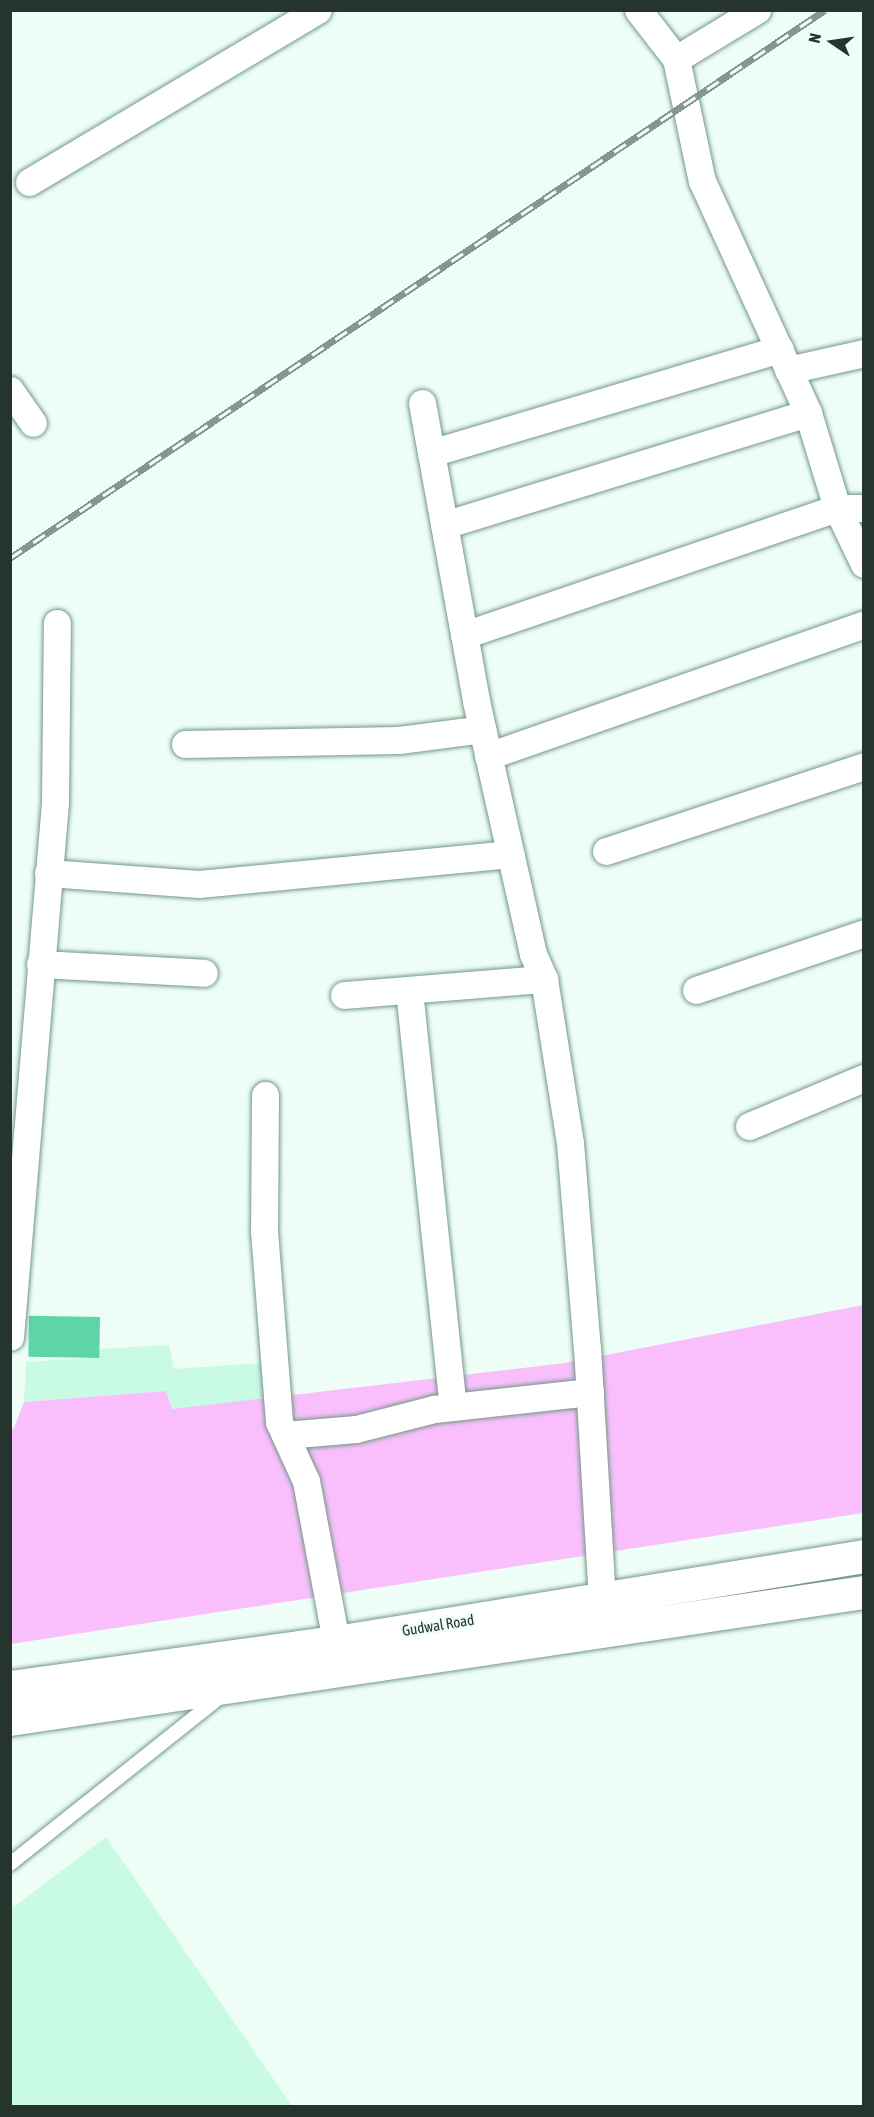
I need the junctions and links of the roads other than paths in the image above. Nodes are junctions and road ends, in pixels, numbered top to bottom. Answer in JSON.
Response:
{"nodes":[{"id":1,"x":318,"y":10,"type":"edge"},
{"id":2,"x":638,"y":10,"type":"edge"},
{"id":3,"x":757,"y":10,"type":"edge"},
{"id":4,"x":676,"y":59,"type":"junction"},
{"id":5,"x":28,"y":182,"type":"dead end"},
{"id":6,"x":864,"y":353,"type":"edge"},
{"id":7,"x":784,"y":359,"type":"junction"},
{"id":8,"x":10,"y":390,"type":"edge"},
{"id":9,"x":422,"y":404,"type":"dead end"},
{"id":10,"x":808,"y":413,"type":"junction"},
{"id":11,"x":33,"y":423,"type":"dead end"},
{"id":12,"x":431,"y":453,"type":"junction"},
{"id":13,"x":850,"y":508,"type":"edge"},
{"id":14,"x":444,"y":525,"type":"junction"},
{"id":15,"x":864,"y":564,"type":"edge"},
{"id":16,"x":57,"y":623,"type":"dead end"},
{"id":17,"x":864,"y":624,"type":"edge"},
{"id":18,"x":464,"y":635,"type":"junction"},
{"id":19,"x":482,"y":729,"type":"junction"},
{"id":20,"x":185,"y":744,"type":"dead end"},
{"id":21,"x":488,"y":756,"type":"junction"},
{"id":22,"x":864,"y":766,"type":"edge"},
{"id":23,"x":606,"y":851,"type":"dead end"},
{"id":24,"x":511,"y":854,"type":"junction"},
{"id":25,"x":48,"y":873,"type":"junction"},
{"id":26,"x":864,"y":933,"type":"edge"},
{"id":27,"x":40,"y":964,"type":"junction"},
{"id":28,"x":204,"y":973,"type":"dead end"},
{"id":29,"x":544,"y":979,"type":"junction"},
{"id":30,"x":409,"y":990,"type":"junction"},
{"id":31,"x":696,"y":990,"type":"dead end"},
{"id":32,"x":344,"y":995,"type":"dead end"},
{"id":33,"x":864,"y":1078,"type":"edge"},
{"id":34,"x":265,"y":1095,"type":"dead end"},
{"id":35,"x":748,"y":1125,"type":"dead end"},
{"id":36,"x":10,"y":1337,"type":"edge"},
{"id":37,"x":590,"y":1392,"type":"junction"},
{"id":38,"x":453,"y":1407,"type":"junction"},
{"id":39,"x":285,"y":1435,"type":"junction"},
{"id":40,"x":864,"y":1556,"type":"edge"},
{"id":41,"x":864,"y":1592,"type":"edge"},
{"id":42,"x":602,"y":1599,"type":"junction"},
{"id":43,"x":336,"y":1642,"type":"junction"},
{"id":44,"x":246,"y":1654,"type":"junction"},
{"id":45,"x":233,"y":1686,"type":"junction"},
{"id":46,"x":10,"y":1687,"type":"edge"},
{"id":47,"x":10,"y":1719,"type":"edge"},
{"id":48,"x":10,"y":1864,"type":"edge"}],
"edges":[{"from":1,"to":5,"type":"street"},
{"from":2,"to":4,"type":"street"},
{"from":3,"to":4,"type":"street"},
{"from":4,"to":7,"type":"street"},
{"from":6,"to":7,"type":"street"},
{"from":7,"to":10,"type":"street"},
{"from":7,"to":12,"type":"street"},
{"from":8,"to":11,"type":"street"},
{"from":9,"to":12,"type":"street"},
{"from":10,"to":13,"type":"street"},
{"from":10,"to":14,"type":"street"},
{"from":12,"to":14,"type":"street"},
{"from":13,"to":15,"type":"street"},
{"from":13,"to":18,"type":"street"},
{"from":14,"to":18,"type":"street"},
{"from":16,"to":25,"type":"street"},
{"from":17,"to":21,"type":"street"},
{"from":18,"to":19,"type":"street"},
{"from":19,"to":20,"type":"street"},
{"from":19,"to":21,"type":"street"},
{"from":21,"to":24,"type":"street"},
{"from":22,"to":23,"type":"street"},
{"from":24,"to":25,"type":"street"},
{"from":24,"to":29,"type":"street"},
{"from":25,"to":27,"type":"street"},
{"from":26,"to":31,"type":"street"},
{"from":27,"to":28,"type":"street"},
{"from":27,"to":36,"type":"street"},
{"from":29,"to":30,"type":"street"},
{"from":29,"to":37,"type":"street"},
{"from":30,"to":32,"type":"street"},
{"from":30,"to":38,"type":"street"},
{"from":33,"to":35,"type":"street"},
{"from":34,"to":39,"type":"street"},
{"from":37,"to":38,"type":"street"},
{"from":37,"to":42,"type":"street"},
{"from":38,"to":39,"type":"street"},
{"from":39,"to":43,"type":"street"},
{"from":40,"to":42,"type":"main road","name":"Gudwal Road"},
{"from":41,"to":45,"type":"main road","name":"Gudwal Road"},
{"from":42,"to":43,"type":"main road","name":"Gudwal Road"},
{"from":43,"to":44,"type":"main road","name":"Gudwal Road"},
{"from":44,"to":45,"type":"lane"},
{"from":44,"to":46,"type":"main road","name":"Gudwal Road"},
{"from":45,"to":47,"type":"main road","name":"Gudwal Road"},
{"from":45,"to":48,"type":"lane"}]}
